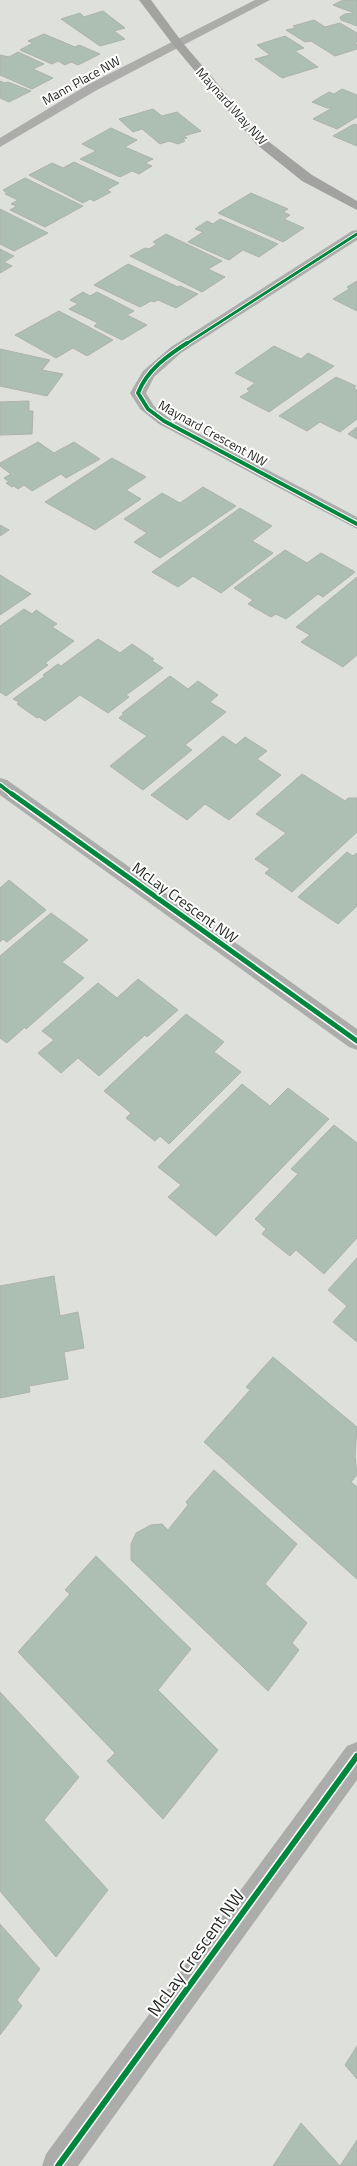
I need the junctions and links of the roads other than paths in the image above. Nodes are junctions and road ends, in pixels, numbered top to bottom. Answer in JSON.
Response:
{"nodes":[{"id":1,"x":145,"y":0,"type":"edge"},
{"id":2,"x":264,"y":0,"type":"edge"},
{"id":3,"x":178,"y":44,"type":"junction"},
{"id":4,"x":0,"y":143,"type":"edge"},
{"id":5,"x":357,"y":206,"type":"edge"},
{"id":6,"x":357,"y":234,"type":"edge"},
{"id":7,"x":357,"y":524,"type":"edge"},
{"id":8,"x":0,"y":785,"type":"edge"},
{"id":9,"x":357,"y":1041,"type":"edge"},
{"id":10,"x":357,"y":1756,"type":"edge"},
{"id":11,"x":58,"y":2166,"type":"edge"}],
"edges":[{"from":1,"to":3,"type":"street","name":"Maynard Way NW"},
{"from":2,"to":3,"type":"street","name":"Mann Place NW"},
{"from":3,"to":4,"type":"street","name":"Mann Place NW"},
{"from":3,"to":5,"type":"street","name":"Maynard Way NW"},
{"from":6,"to":7,"type":"street","name":"Maynard Crescent NW"},
{"from":8,"to":9,"type":"street","name":"McLay Crescent NW"},
{"from":10,"to":11,"type":"street","name":"McLay Crescent NW"}]}
